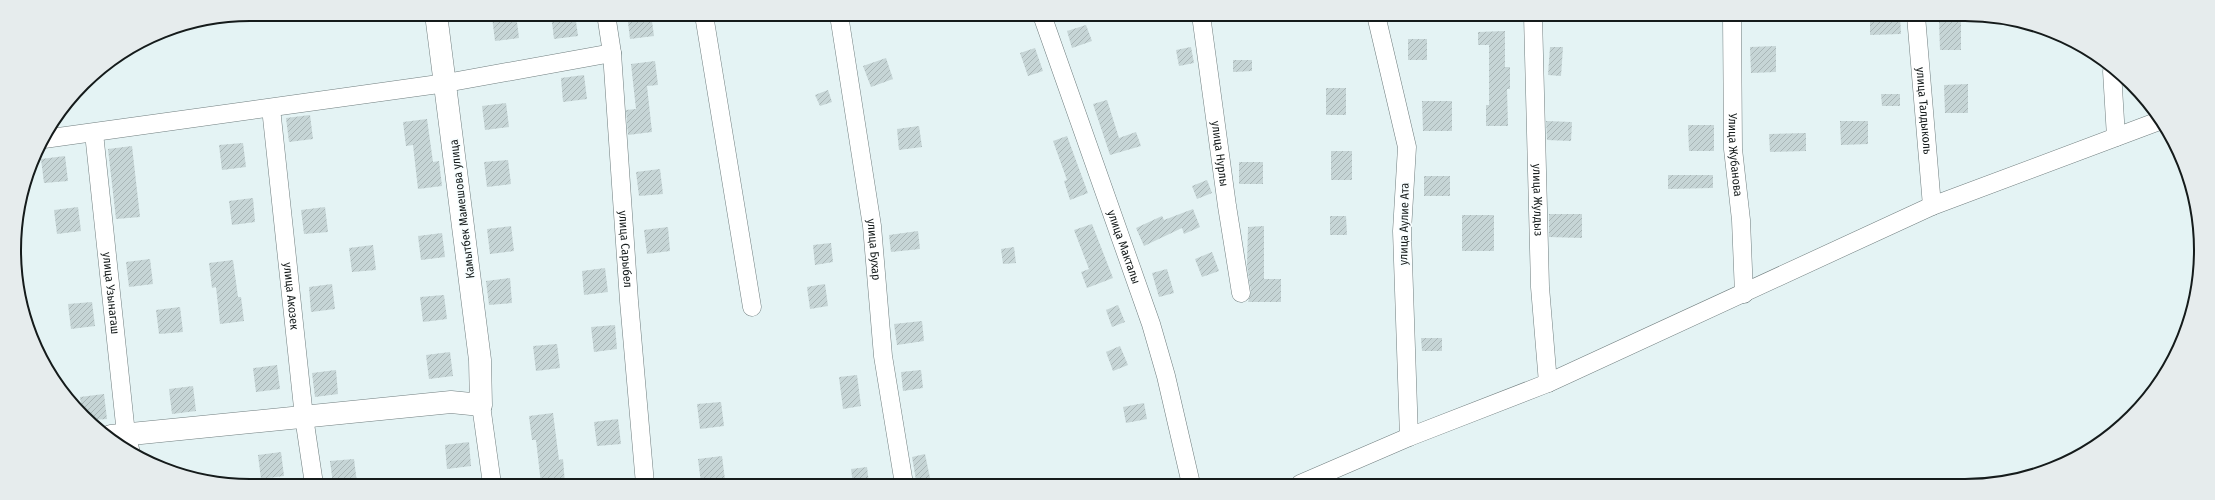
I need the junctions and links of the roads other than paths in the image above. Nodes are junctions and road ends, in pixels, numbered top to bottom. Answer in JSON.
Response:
{"nodes":[{"id":1,"x":437,"y":21,"type":"edge"},
{"id":2,"x":607,"y":21,"type":"edge"},
{"id":3,"x":705,"y":21,"type":"edge"},
{"id":4,"x":840,"y":21,"type":"edge"},
{"id":5,"x":1044,"y":21,"type":"edge"},
{"id":6,"x":1202,"y":21,"type":"edge"},
{"id":7,"x":1377,"y":21,"type":"edge"},
{"id":8,"x":1533,"y":21,"type":"edge"},
{"id":9,"x":1732,"y":21,"type":"edge"},
{"id":10,"x":1916,"y":21,"type":"edge"},
{"id":11,"x":612,"y":53,"type":"junction"},
{"id":12,"x":2112,"y":75,"type":"edge"},
{"id":13,"x":446,"y":83,"type":"junction"},
{"id":14,"x":271,"y":108,"type":"junction"},
{"id":15,"x":2155,"y":123,"type":"edge"},
{"id":16,"x":94,"y":133,"type":"junction"},
{"id":17,"x":2116,"y":137,"type":"junction"},
{"id":18,"x":50,"y":138,"type":"edge"},
{"id":19,"x":1932,"y":206,"type":"junction"},
{"id":20,"x":1241,"y":293,"type":"dead end"},
{"id":21,"x":1744,"y":294,"type":"junction"},
{"id":22,"x":752,"y":307,"type":"dead end"},
{"id":23,"x":1548,"y":383,"type":"junction"},
{"id":24,"x":481,"y":405,"type":"junction"},
{"id":25,"x":304,"y":416,"type":"junction"},
{"id":26,"x":1409,"y":437,"type":"junction"},
{"id":27,"x":122,"y":439,"type":"edge"},
{"id":28,"x":124,"y":441,"type":"edge"},
{"id":29,"x":313,"y":479,"type":"edge"},
{"id":30,"x":491,"y":479,"type":"edge"},
{"id":31,"x":645,"y":479,"type":"edge"},
{"id":32,"x":903,"y":479,"type":"edge"},
{"id":33,"x":1190,"y":479,"type":"edge"},
{"id":34,"x":1312,"y":479,"type":"edge"}],
"edges":[{"from":1,"to":13,"type":"street","name":"Камытбек Мамешова улица"},
{"from":2,"to":11,"type":"street","name":"улица Сарыбел"},
{"from":3,"to":22,"type":"street"},
{"from":4,"to":32,"type":"street","name":"улица Бухар"},
{"from":5,"to":33,"type":"street","name":"улица Макталы"},
{"from":6,"to":20,"type":"street","name":"улица Нурлы"},
{"from":7,"to":26,"type":"street","name":"улица Аулие Ата"},
{"from":8,"to":23,"type":"street","name":"улица Жулдыз"},
{"from":9,"to":21,"type":"street","name":"Улица Жубанова"},
{"from":10,"to":19,"type":"street","name":"улица Талдыколь"},
{"from":11,"to":13,"type":"street"},
{"from":11,"to":31,"type":"street","name":"улица Сарыбел"},
{"from":12,"to":17,"type":"street"},
{"from":13,"to":14,"type":"street"},
{"from":13,"to":24,"type":"street","name":"Камытбек Мамешова улица"},
{"from":14,"to":16,"type":"street"},
{"from":14,"to":25,"type":"street","name":"улица Акозек"},
{"from":15,"to":17,"type":"street"},
{"from":16,"to":18,"type":"street"},
{"from":16,"to":27,"type":"street","name":"улица Узынагаш"},
{"from":17,"to":19,"type":"street"},
{"from":19,"to":21,"type":"street"},
{"from":21,"to":23,"type":"street"},
{"from":23,"to":26,"type":"street"},
{"from":24,"to":25,"type":"street"},
{"from":24,"to":30,"type":"street"},
{"from":25,"to":28,"type":"street"},
{"from":25,"to":29,"type":"street","name":"улица Акозек"},
{"from":26,"to":34,"type":"street"}]}
